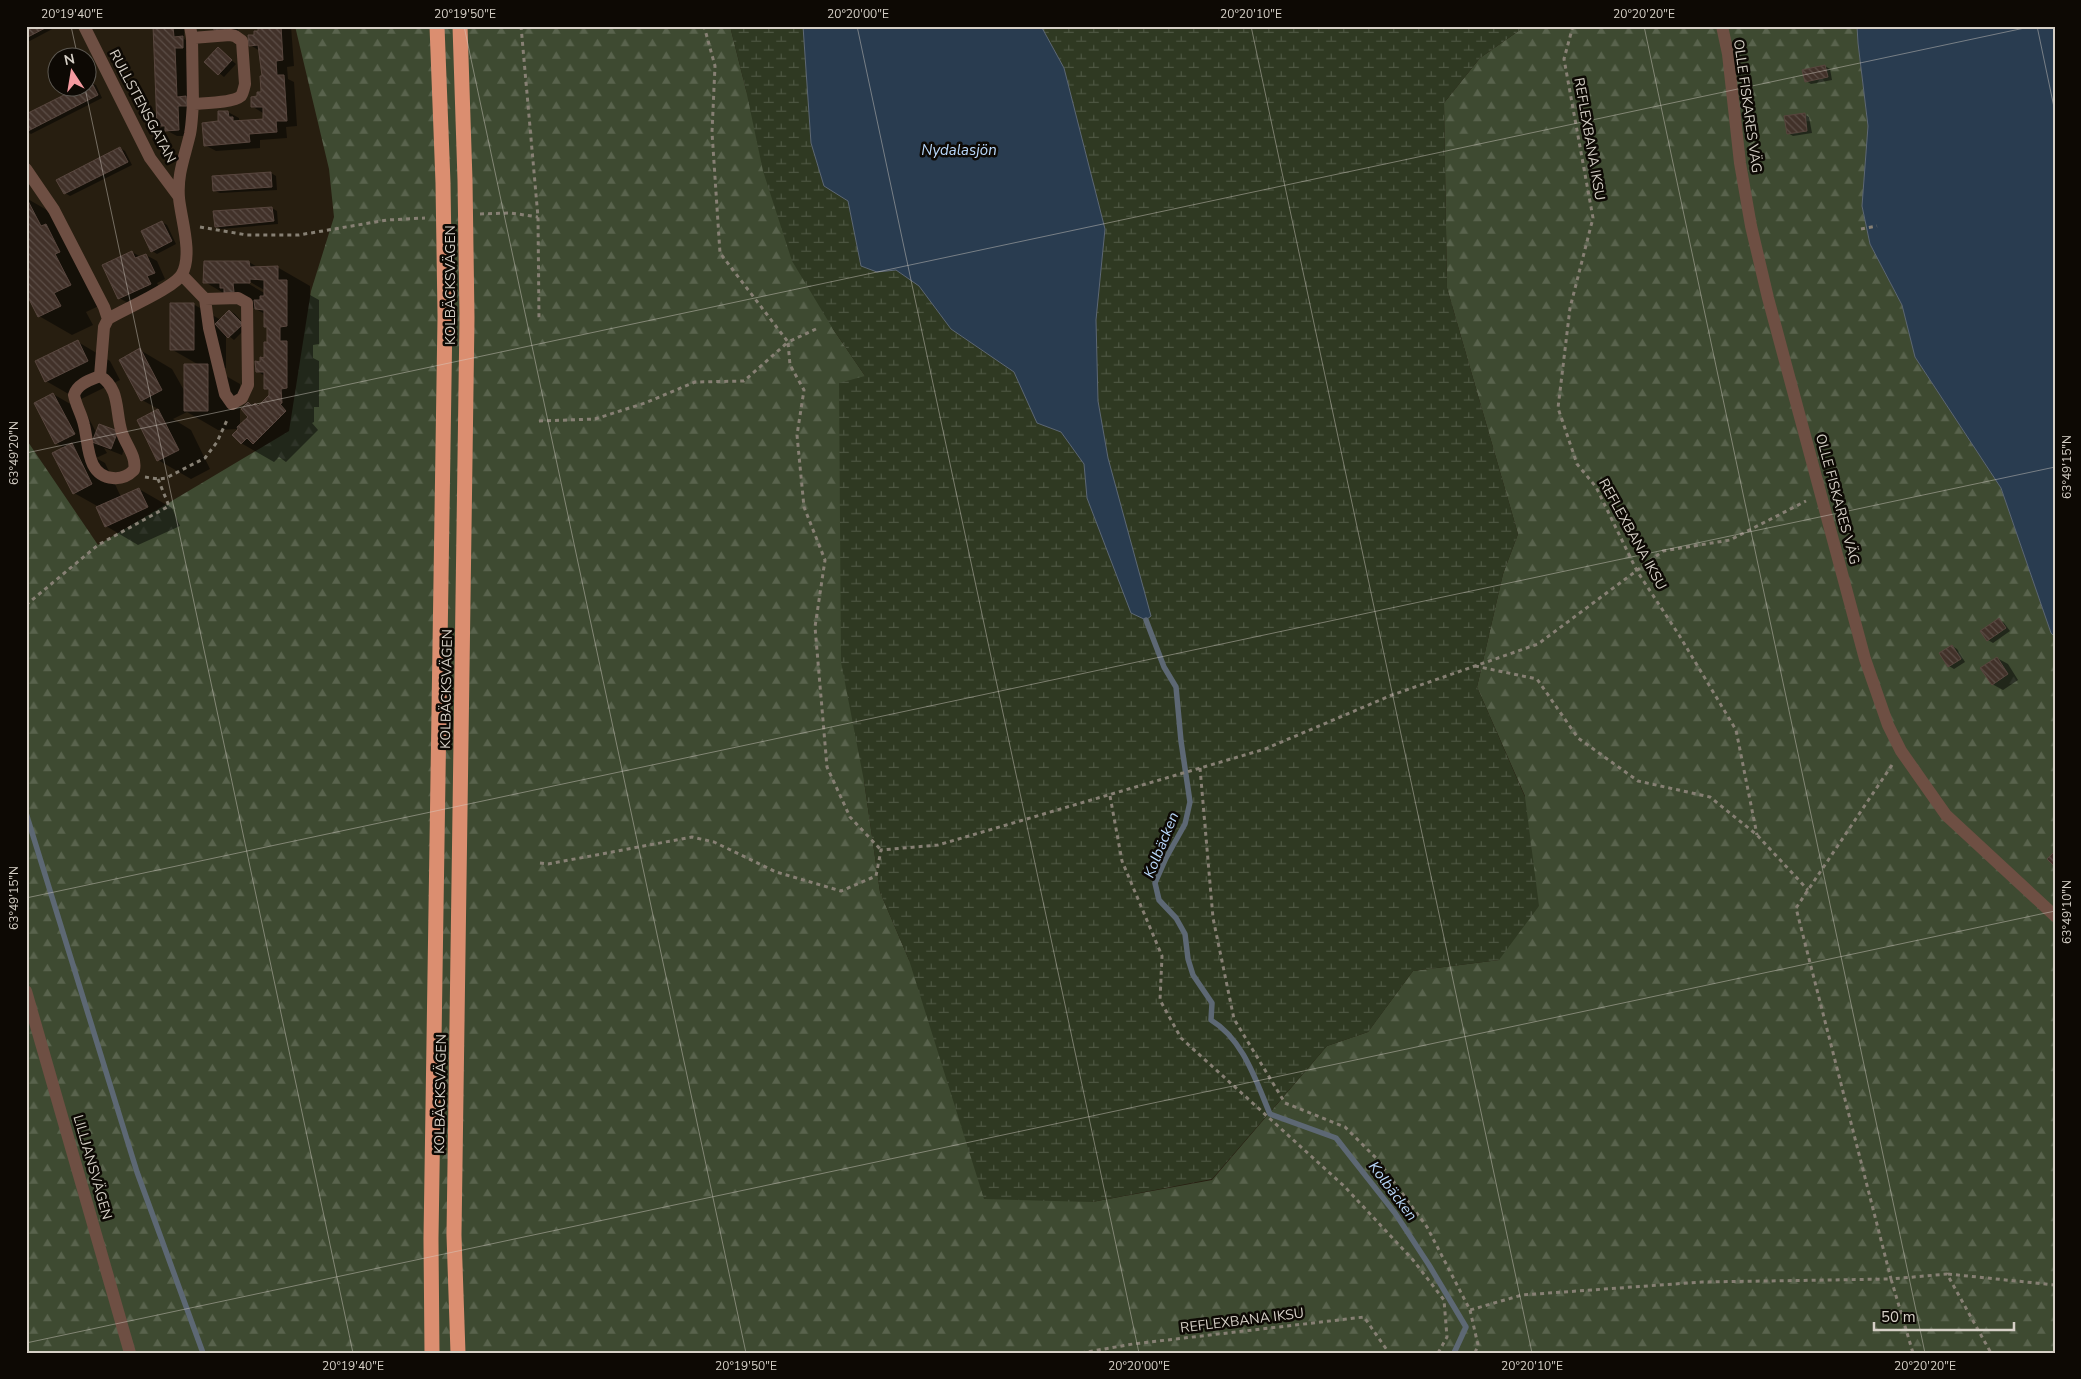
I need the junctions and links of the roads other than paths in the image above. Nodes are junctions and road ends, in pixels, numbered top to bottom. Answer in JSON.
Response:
{"nodes":[{"id":1,"x":84,"y":26,"type":"edge"},
{"id":2,"x":437,"y":26,"type":"edge"},
{"id":3,"x":460,"y":26,"type":"edge"},
{"id":4,"x":1722,"y":26,"type":"edge"},
{"id":5,"x":191,"y":32,"type":"edge"},
{"id":6,"x":193,"y":104,"type":"junction"},
{"id":7,"x":26,"y":168,"type":"edge"},
{"id":8,"x":179,"y":197,"type":"junction"},
{"id":9,"x":182,"y":275,"type":"junction"},
{"id":10,"x":205,"y":299,"type":"junction"},
{"id":11,"x":108,"y":319,"type":"junction"},
{"id":12,"x":100,"y":376,"type":"junction"},
{"id":13,"x":2055,"y":916,"type":"edge"},
{"id":14,"x":26,"y":991,"type":"edge"},
{"id":15,"x":130,"y":1353,"type":"edge"},
{"id":16,"x":432,"y":1353,"type":"edge"},
{"id":17,"x":458,"y":1353,"type":"edge"}],
"edges":[{"from":1,"to":8,"type":"street","name":"RULLSTENSGATAN"},
{"from":2,"to":16,"type":"highway","name":"KOLBÄCKSVÄGEN"},
{"from":3,"to":17,"type":"highway","name":"KOLBÄCKSVÄGEN"},
{"from":4,"to":13,"type":"street","name":"OLLE FISKARES VÄG"},
{"from":5,"to":6,"type":"street"},
{"from":5,"to":6,"type":"street"},
{"from":6,"to":8,"type":"street"},
{"from":7,"to":11,"type":"street"},
{"from":8,"to":9,"type":"street"},
{"from":9,"to":10,"type":"street"},
{"from":9,"to":11,"type":"street"},
{"from":10,"to":10,"type":"street"},
{"from":11,"to":12,"type":"street"},
{"from":12,"to":12,"type":"street"},
{"from":14,"to":15,"type":"street","name":"LILLJANSVÄGEN"}]}
